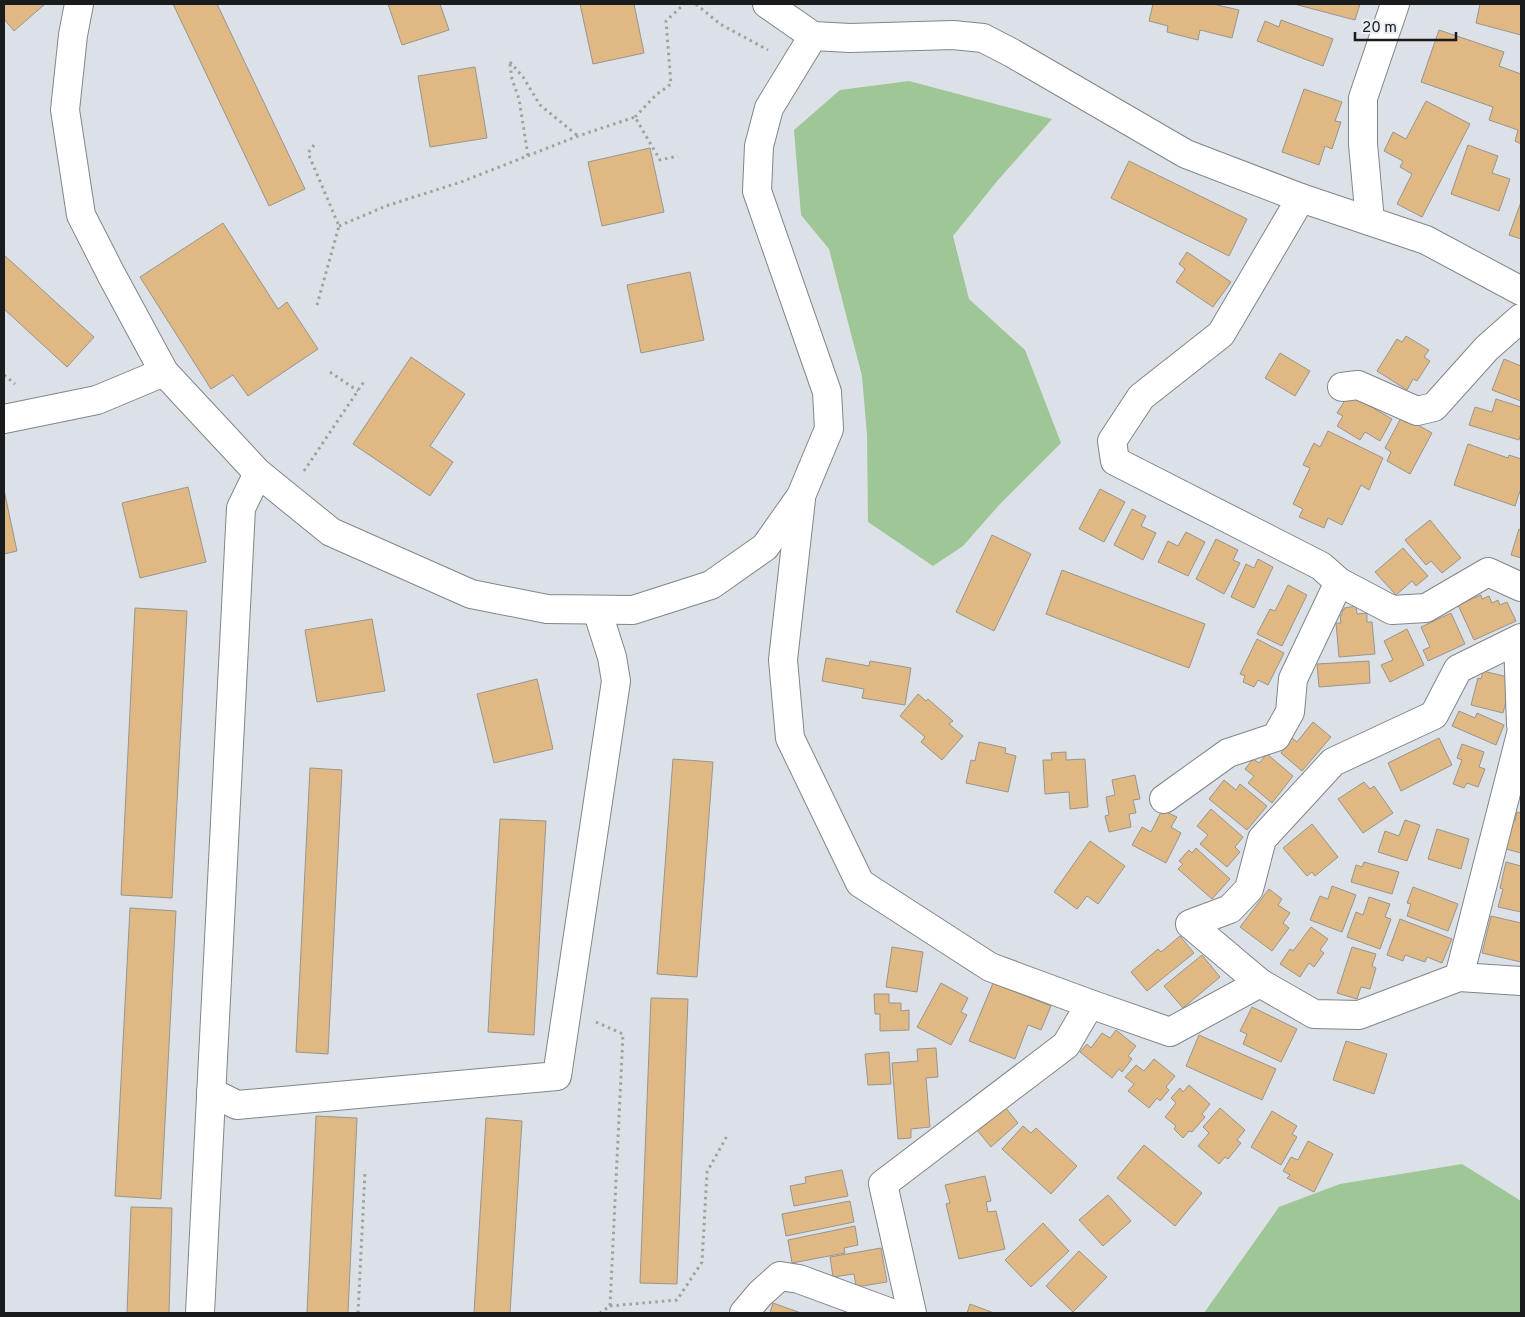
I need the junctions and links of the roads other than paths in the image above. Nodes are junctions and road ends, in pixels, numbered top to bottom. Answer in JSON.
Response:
{"nodes":[{"id":1,"x":79,"y":4,"type":"edge"},
{"id":2,"x":767,"y":4,"type":"edge"},
{"id":3,"x":1395,"y":4,"type":"edge"},
{"id":4,"x":813,"y":36,"type":"junction"},
{"id":5,"x":1301,"y":198,"type":"junction"},
{"id":6,"x":1370,"y":221,"type":"junction"},
{"id":7,"x":1521,"y":291,"type":"edge"},
{"id":8,"x":1521,"y":318,"type":"edge"},
{"id":9,"x":164,"y":372,"type":"junction"},
{"id":10,"x":1342,"y":387,"type":"dead end"},
{"id":11,"x":4,"y":419,"type":"edge"},
{"id":12,"x":258,"y":473,"type":"junction"},
{"id":13,"x":801,"y":496,"type":"junction"},
{"id":14,"x":1339,"y":582,"type":"junction"},
{"id":15,"x":1521,"y":587,"type":"edge"},
{"id":16,"x":597,"y":610,"type":"junction"},
{"id":17,"x":1520,"y":639,"type":"edge"},
{"id":18,"x":1521,"y":725,"type":"edge"},
{"id":19,"x":1521,"y":734,"type":"edge"},
{"id":20,"x":1164,"y":799,"type":"dead end"},
{"id":21,"x":1459,"y":977,"type":"junction"},
{"id":22,"x":1521,"y":981,"type":"edge"},
{"id":23,"x":1260,"y":984,"type":"junction"},
{"id":24,"x":1090,"y":1004,"type":"junction"},
{"id":25,"x":211,"y":1092,"type":"junction"},
{"id":26,"x":200,"y":1313,"type":"edge"},
{"id":27,"x":744,"y":1313,"type":"edge"},
{"id":28,"x":891,"y":1313,"type":"edge"},
{"id":29,"x":912,"y":1313,"type":"edge"}],
"edges":[{"from":1,"to":9,"type":"street"},
{"from":2,"to":4,"type":"street"},
{"from":3,"to":6,"type":"street"},
{"from":4,"to":5,"type":"street"},
{"from":4,"to":13,"type":"street"},
{"from":5,"to":6,"type":"street"},
{"from":5,"to":14,"type":"street"},
{"from":6,"to":7,"type":"street"},
{"from":8,"to":10,"type":"street"},
{"from":9,"to":11,"type":"street"},
{"from":9,"to":12,"type":"street"},
{"from":12,"to":16,"type":"street"},
{"from":12,"to":25,"type":"street"},
{"from":13,"to":16,"type":"street"},
{"from":13,"to":24,"type":"street"},
{"from":14,"to":15,"type":"street"},
{"from":14,"to":20,"type":"street"},
{"from":16,"to":25,"type":"street"},
{"from":17,"to":18,"type":"street"},
{"from":17,"to":23,"type":"street"},
{"from":19,"to":21,"type":"street"},
{"from":21,"to":22,"type":"street"},
{"from":21,"to":23,"type":"street"},
{"from":23,"to":24,"type":"street"},
{"from":24,"to":29,"type":"street"},
{"from":25,"to":26,"type":"street"},
{"from":27,"to":28,"type":"street"}]}
